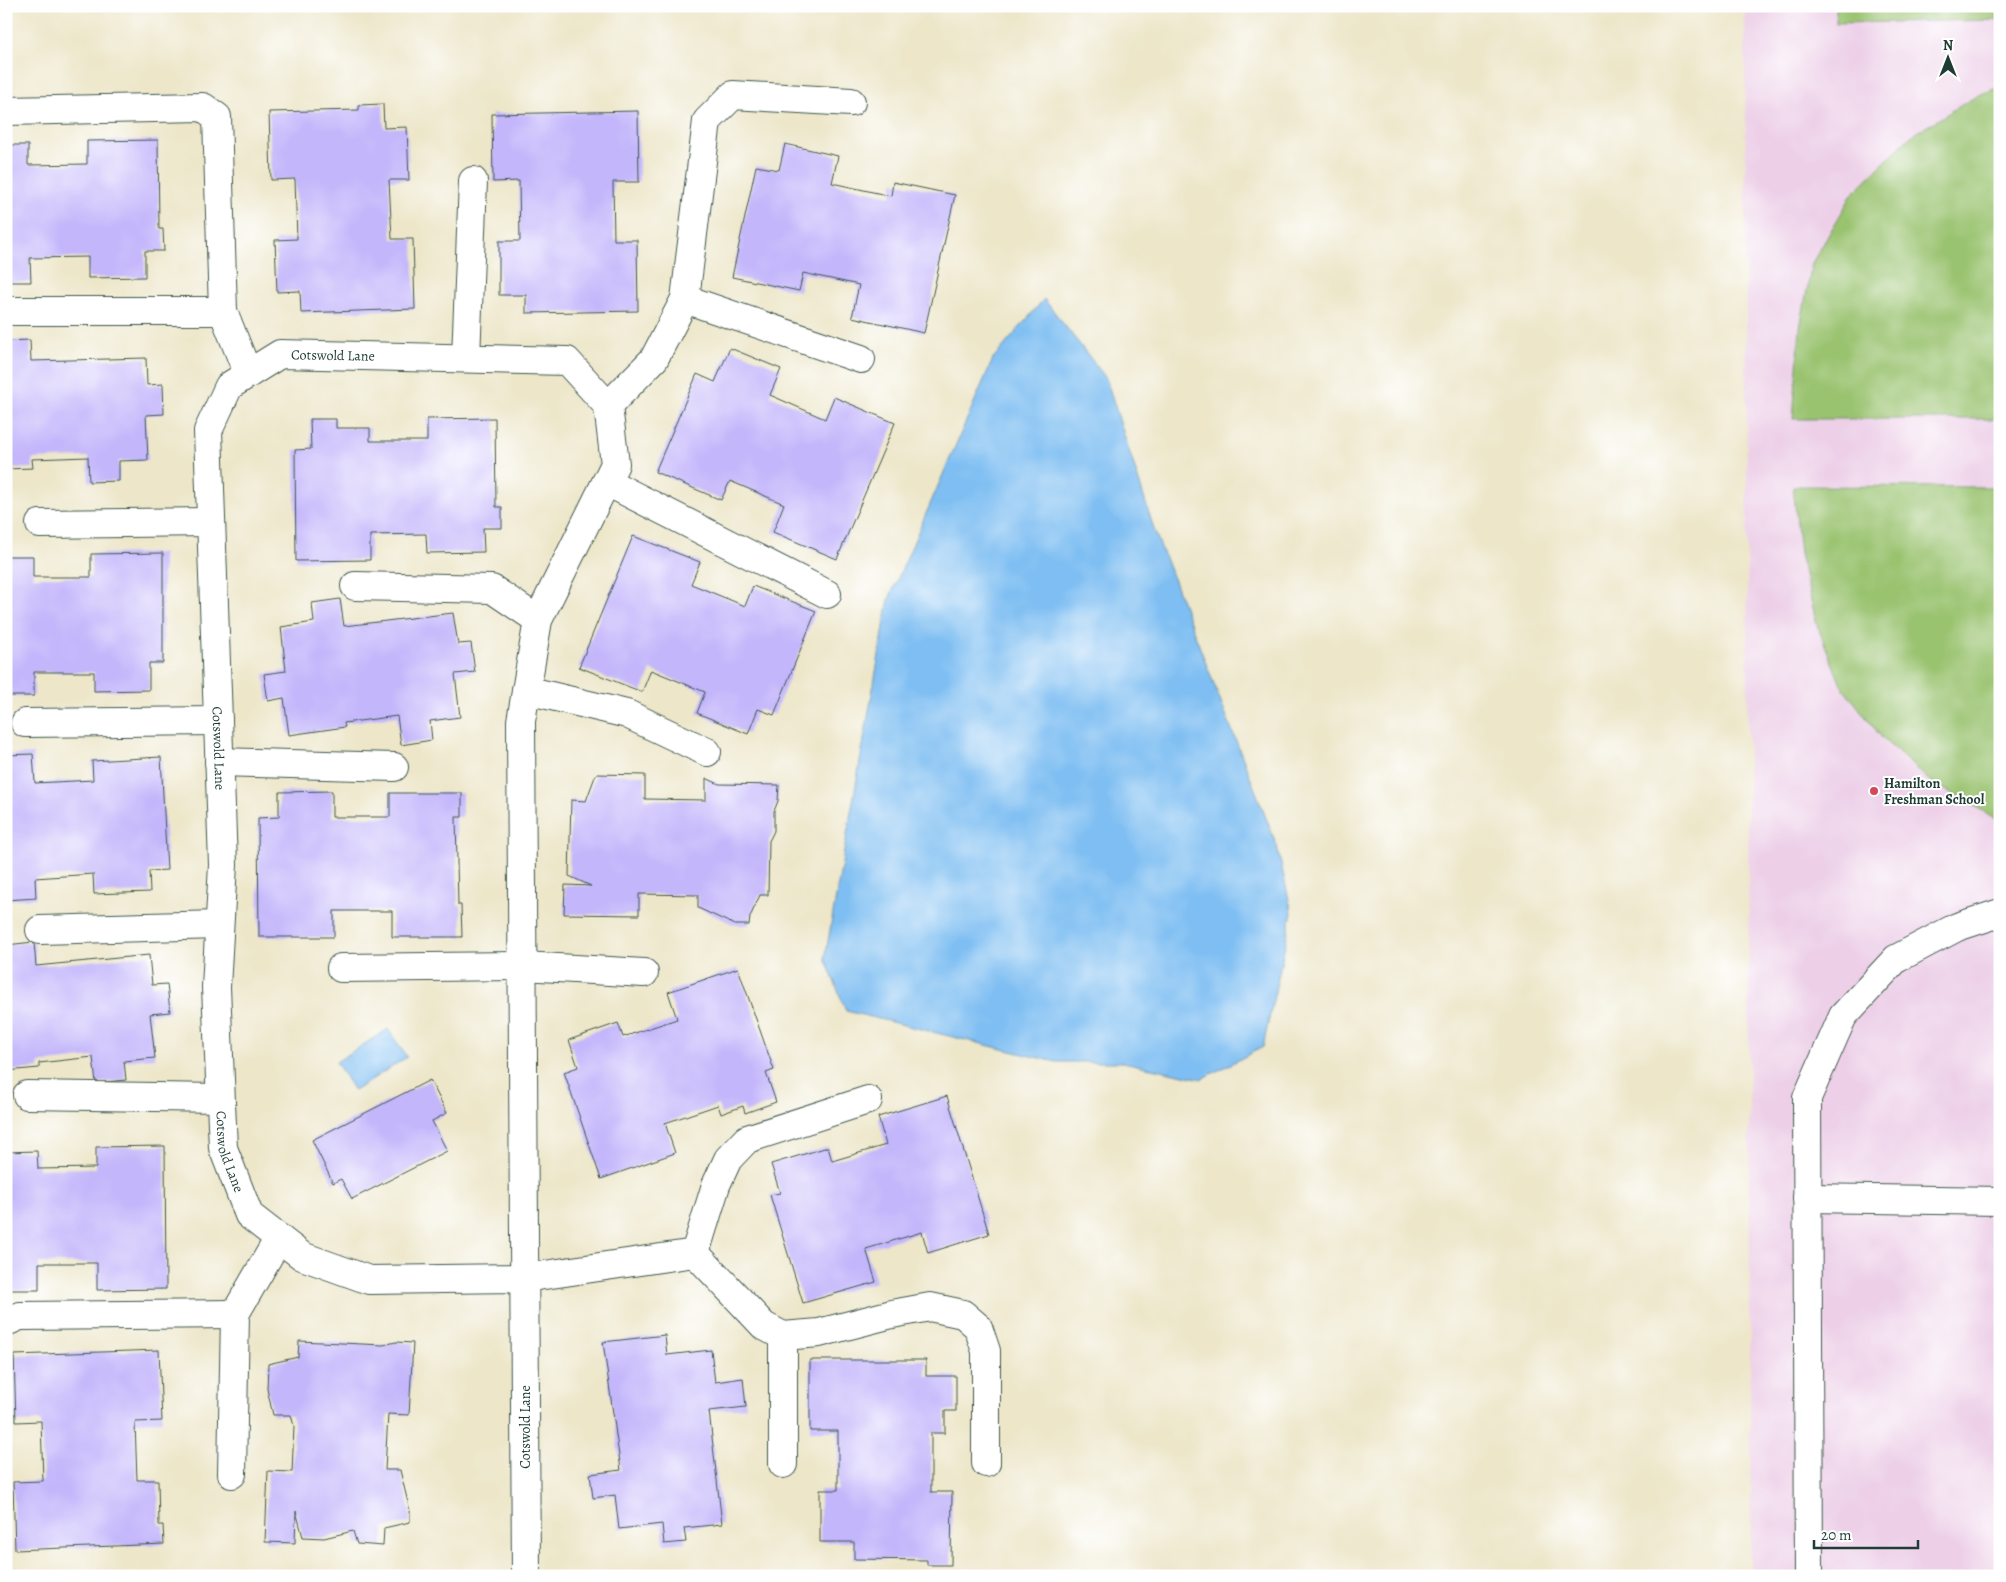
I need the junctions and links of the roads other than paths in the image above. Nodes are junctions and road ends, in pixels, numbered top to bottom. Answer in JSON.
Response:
{"nodes":[{"id":1,"x":851,"y":102,"type":"dead end"},
{"id":2,"x":6,"y":111,"type":"edge"},
{"id":3,"x":473,"y":181,"type":"dead end"},
{"id":4,"x":685,"y":299,"type":"junction"},
{"id":5,"x":13,"y":311,"type":"dead end"},
{"id":6,"x":223,"y":311,"type":"junction"},
{"id":7,"x":466,"y":358,"type":"junction"},
{"id":8,"x":861,"y":359,"type":"dead end"},
{"id":9,"x":248,"y":374,"type":"junction"},
{"id":10,"x":608,"y":406,"type":"junction"},
{"id":11,"x":607,"y":482,"type":"junction"},
{"id":12,"x":211,"y":522,"type":"junction"},
{"id":13,"x":40,"y":524,"type":"dead end"},
{"id":14,"x":355,"y":586,"type":"dead end"},
{"id":15,"x":827,"y":594,"type":"dead end"},
{"id":16,"x":538,"y":620,"type":"junction"},
{"id":17,"x":526,"y":690,"type":"junction"},
{"id":18,"x":218,"y":721,"type":"junction"},
{"id":19,"x":25,"y":723,"type":"dead end"},
{"id":20,"x":707,"y":752,"type":"dead end"},
{"id":21,"x":219,"y":762,"type":"junction"},
{"id":22,"x":394,"y":766,"type":"dead end"},
{"id":23,"x":2000,"y":913,"type":"edge"},
{"id":24,"x":219,"y":925,"type":"junction"},
{"id":25,"x":40,"y":930,"type":"dead end"},
{"id":26,"x":523,"y":966,"type":"junction"},
{"id":27,"x":341,"y":968,"type":"dead end"},
{"id":28,"x":644,"y":973,"type":"dead end"},
{"id":29,"x":28,"y":1095,"type":"dead end"},
{"id":30,"x":220,"y":1098,"type":"junction"},
{"id":31,"x":868,"y":1100,"type":"dead end"},
{"id":32,"x":1808,"y":1198,"type":"junction"},
{"id":33,"x":2000,"y":1200,"type":"edge"},
{"id":34,"x":279,"y":1238,"type":"junction"},
{"id":35,"x":695,"y":1253,"type":"junction"},
{"id":36,"x":524,"y":1278,"type":"junction"},
{"id":37,"x":235,"y":1314,"type":"junction"},
{"id":38,"x":6,"y":1322,"type":"edge"},
{"id":39,"x":784,"y":1336,"type":"junction"},
{"id":40,"x":783,"y":1464,"type":"dead end"},
{"id":41,"x":986,"y":1464,"type":"dead end"},
{"id":42,"x":232,"y":1474,"type":"dead end"},
{"id":43,"x":526,"y":1576,"type":"edge"},
{"id":44,"x":1809,"y":1576,"type":"edge"}],
"edges":[{"from":1,"to":4,"type":"street"},
{"from":2,"to":6,"type":"street"},
{"from":3,"to":7,"type":"street"},
{"from":4,"to":8,"type":"street"},
{"from":4,"to":10,"type":"street"},
{"from":5,"to":6,"type":"street"},
{"from":6,"to":9,"type":"street"},
{"from":7,"to":9,"type":"street","name":"Cotswold Lane"},
{"from":7,"to":10,"type":"street","name":"Cotswold Lane"},
{"from":9,"to":12,"type":"street","name":"Cotswold Lane"},
{"from":10,"to":11,"type":"street","name":"Cotswold Lane"},
{"from":11,"to":15,"type":"street"},
{"from":11,"to":16,"type":"street","name":"Cotswold Lane"},
{"from":12,"to":13,"type":"street"},
{"from":12,"to":18,"type":"street","name":"Cotswold Lane"},
{"from":14,"to":16,"type":"street"},
{"from":16,"to":17,"type":"street","name":"Cotswold Lane"},
{"from":17,"to":20,"type":"street"},
{"from":17,"to":26,"type":"street","name":"Cotswold Lane"},
{"from":18,"to":19,"type":"street"},
{"from":18,"to":21,"type":"street","name":"Cotswold Lane"},
{"from":21,"to":22,"type":"street"},
{"from":21,"to":24,"type":"street","name":"Cotswold Lane"},
{"from":23,"to":32,"type":"street"},
{"from":24,"to":25,"type":"street"},
{"from":24,"to":30,"type":"street","name":"Cotswold Lane"},
{"from":26,"to":27,"type":"street"},
{"from":26,"to":28,"type":"street"},
{"from":26,"to":36,"type":"street","name":"Cotswold Lane"},
{"from":29,"to":30,"type":"street"},
{"from":30,"to":34,"type":"street","name":"Cotswold Lane"},
{"from":31,"to":35,"type":"street"},
{"from":32,"to":33,"type":"street"},
{"from":32,"to":44,"type":"street"},
{"from":34,"to":36,"type":"street","name":"Cotswold Lane"},
{"from":34,"to":37,"type":"street"},
{"from":35,"to":36,"type":"street"},
{"from":35,"to":39,"type":"street"},
{"from":36,"to":43,"type":"street","name":"Cotswold Lane"},
{"from":37,"to":38,"type":"street"},
{"from":37,"to":42,"type":"street"},
{"from":39,"to":40,"type":"street"},
{"from":39,"to":41,"type":"street"}]}
